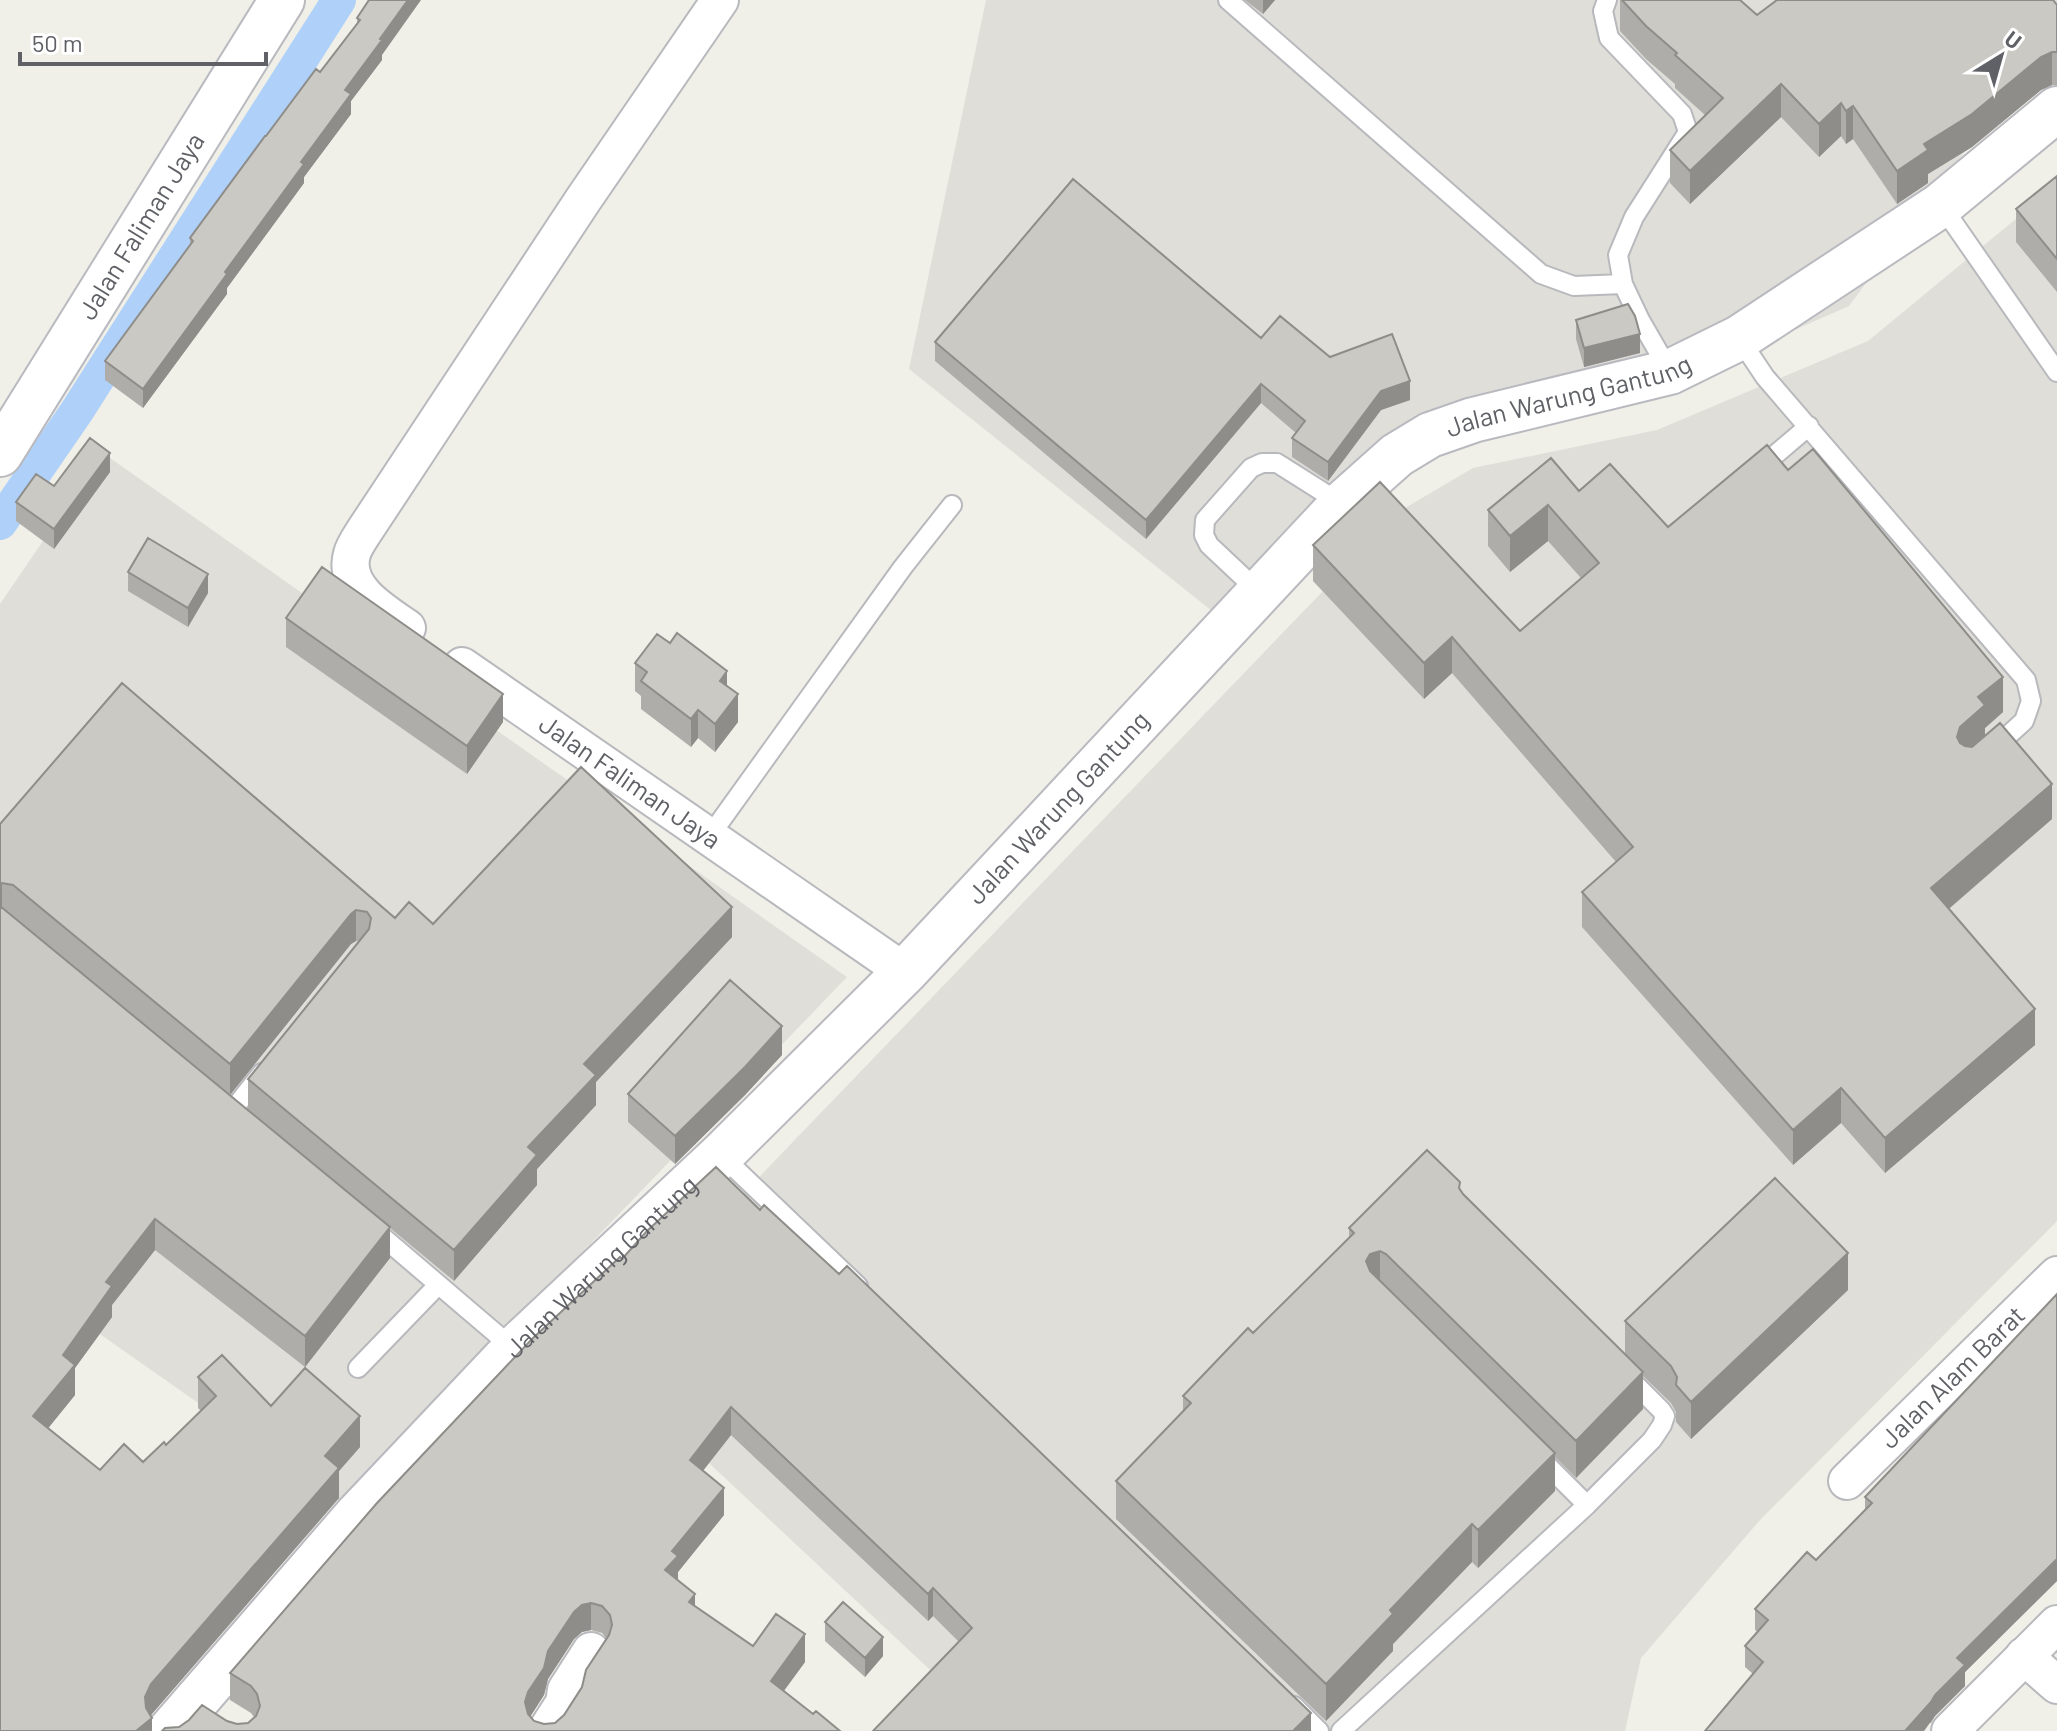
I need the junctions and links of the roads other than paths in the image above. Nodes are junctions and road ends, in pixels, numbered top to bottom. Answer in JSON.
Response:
{"nodes":[{"id":1,"x":282,"y":0,"type":"edge"},
{"id":2,"x":720,"y":0,"type":"edge"},
{"id":3,"x":1228,"y":0,"type":"edge"},
{"id":4,"x":1607,"y":0,"type":"edge"},
{"id":5,"x":2057,"y":109,"type":"edge"},
{"id":6,"x":1941,"y":205,"type":"junction"},
{"id":7,"x":1623,"y":284,"type":"junction"},
{"id":8,"x":1739,"y":338,"type":"junction"},
{"id":9,"x":1670,"y":372,"type":"junction"},
{"id":10,"x":2057,"y":372,"type":"edge"},
{"id":11,"x":1809,"y":426,"type":"junction"},
{"id":12,"x":5,"y":436,"type":"edge"},
{"id":13,"x":1738,"y":485,"type":"edge"},
{"id":14,"x":1342,"y":504,"type":"junction"},
{"id":15,"x":952,"y":505,"type":"dead end"},
{"id":16,"x":1259,"y":592,"type":"junction"},
{"id":17,"x":1980,"y":761,"type":"edge"},
{"id":18,"x":709,"y":837,"type":"junction"},
{"id":19,"x":905,"y":972,"type":"junction"},
{"id":20,"x":271,"y":1062,"type":"edge"},
{"id":21,"x":231,"y":1111,"type":"edge"},
{"id":22,"x":721,"y":1155,"type":"junction"},
{"id":23,"x":359,"y":1217,"type":"edge"},
{"id":24,"x":2057,"y":1275,"type":"edge"},
{"id":25,"x":438,"y":1285,"type":"junction"},
{"id":26,"x":871,"y":1299,"type":"edge"},
{"id":27,"x":514,"y":1349,"type":"junction"},
{"id":28,"x":1617,"y":1366,"type":"edge"},
{"id":29,"x":358,"y":1368,"type":"dead end"},
{"id":30,"x":1521,"y":1440,"type":"edge"},
{"id":31,"x":1847,"y":1481,"type":"dead end"},
{"id":32,"x":1587,"y":1505,"type":"junction"},
{"id":33,"x":2057,"y":1624,"type":"edge"},
{"id":34,"x":591,"y":1651,"type":"dead end"},
{"id":35,"x":2024,"y":1656,"type":"junction"},
{"id":36,"x":2057,"y":1685,"type":"edge"},
{"id":37,"x":1285,"y":1698,"type":"edge"},
{"id":38,"x":194,"y":1716,"type":"edge"},
{"id":39,"x":546,"y":1731,"type":"edge"},
{"id":40,"x":1319,"y":1731,"type":"edge"},
{"id":41,"x":1341,"y":1731,"type":"edge"},
{"id":42,"x":1950,"y":1731,"type":"edge"}],
"edges":[{"from":1,"to":12,"type":"street","name":"Jalan Faliman Jaya"},
{"from":2,"to":18,"type":"street","name":"Jalan Faliman Jaya"},
{"from":3,"to":7,"type":"lane"},
{"from":4,"to":7,"type":"lane"},
{"from":5,"to":6,"type":"street","name":"Jalan Warung Gantung"},
{"from":6,"to":8,"type":"street","name":"Jalan Warung Gantung"},
{"from":6,"to":10,"type":"lane"},
{"from":7,"to":9,"type":"lane"},
{"from":8,"to":9,"type":"street","name":"Jalan Warung Gantung"},
{"from":8,"to":11,"type":"lane"},
{"from":9,"to":14,"type":"street","name":"Jalan Warung Gantung"},
{"from":11,"to":13,"type":"lane"},
{"from":11,"to":17,"type":"lane"},
{"from":14,"to":16,"type":"street","name":"Jalan Warung Gantung"},
{"from":14,"to":16,"type":"lane"},
{"from":15,"to":18,"type":"lane"},
{"from":16,"to":19,"type":"street","name":"Jalan Warung Gantung"},
{"from":18,"to":19,"type":"street","name":"Jalan Faliman Jaya"},
{"from":19,"to":22,"type":"street","name":"Jalan Warung Gantung"},
{"from":20,"to":21,"type":"lane"},
{"from":22,"to":26,"type":"lane"},
{"from":22,"to":27,"type":"street","name":"Jalan Warung Gantung"},
{"from":23,"to":25,"type":"lane"},
{"from":24,"to":31,"type":"street","name":"Jalan Alam Barat"},
{"from":25,"to":27,"type":"lane"},
{"from":25,"to":29,"type":"lane"},
{"from":27,"to":38,"type":"street","name":"Jalan Warung Gantung"},
{"from":28,"to":32,"type":"lane"},
{"from":30,"to":32,"type":"lane"},
{"from":32,"to":41,"type":"lane"},
{"from":33,"to":35,"type":"street"},
{"from":34,"to":39,"type":"street"},
{"from":35,"to":36,"type":"street"},
{"from":35,"to":42,"type":"street"},
{"from":37,"to":40,"type":"lane"}]}
